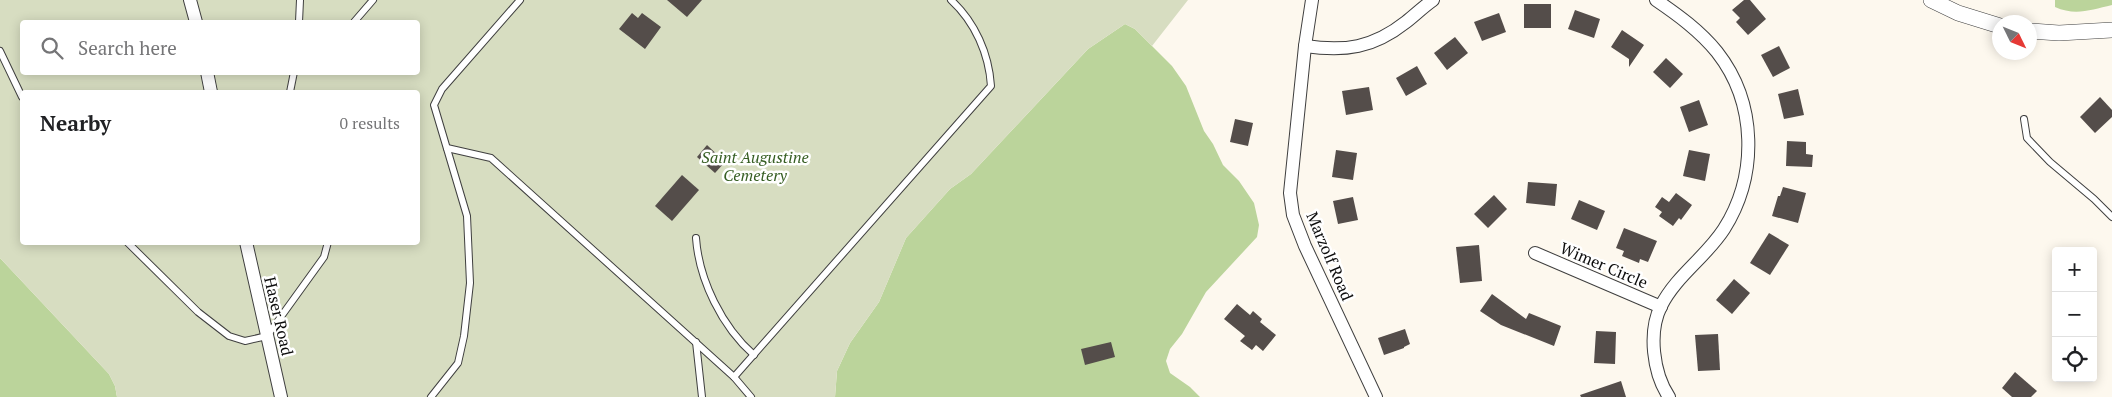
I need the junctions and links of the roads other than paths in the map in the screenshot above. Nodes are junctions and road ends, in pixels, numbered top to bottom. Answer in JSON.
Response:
{"nodes":[{"id":1,"x":190,"y":0,"type":"edge"},
{"id":2,"x":300,"y":0,"type":"edge"},
{"id":3,"x":373,"y":0,"type":"edge"},
{"id":4,"x":520,"y":0,"type":"edge"},
{"id":5,"x":951,"y":0,"type":"edge"},
{"id":6,"x":1312,"y":0,"type":"edge"},
{"id":7,"x":1433,"y":0,"type":"edge"},
{"id":8,"x":1656,"y":0,"type":"edge"},
{"id":9,"x":1931,"y":0,"type":"edge"},
{"id":10,"x":195,"y":20,"type":"edge"},
{"id":11,"x":299,"y":20,"type":"edge"},
{"id":12,"x":356,"y":20,"type":"edge"},
{"id":13,"x":1992,"y":24,"type":"edge"},
{"id":14,"x":2112,"y":30,"type":"edge"},
{"id":15,"x":2037,"y":31,"type":"edge"},
{"id":16,"x":1305,"y":46,"type":"junction"},
{"id":17,"x":0,"y":51,"type":"edge"},
{"id":18,"x":208,"y":75,"type":"edge"},
{"id":19,"x":293,"y":75,"type":"edge"},
{"id":20,"x":212,"y":90,"type":"edge"},
{"id":21,"x":290,"y":90,"type":"edge"},
{"id":22,"x":20,"y":93,"type":"edge"},
{"id":23,"x":2024,"y":119,"type":"dead end"},
{"id":24,"x":447,"y":148,"type":"junction"},
{"id":25,"x":2112,"y":217,"type":"edge"},
{"id":26,"x":696,"y":238,"type":"dead end"},
{"id":27,"x":130,"y":245,"type":"edge"},
{"id":28,"x":247,"y":245,"type":"edge"},
{"id":29,"x":327,"y":245,"type":"edge"},
{"id":30,"x":1535,"y":253,"type":"dead end"},
{"id":31,"x":1661,"y":307,"type":"junction"},
{"id":32,"x":267,"y":336,"type":"junction"},
{"id":33,"x":696,"y":342,"type":"junction"},
{"id":34,"x":754,"y":355,"type":"junction"},
{"id":35,"x":734,"y":377,"type":"junction"},
{"id":36,"x":283,"y":396,"type":"edge"},
{"id":37,"x":431,"y":397,"type":"edge"},
{"id":38,"x":702,"y":397,"type":"edge"},
{"id":39,"x":751,"y":397,"type":"edge"},
{"id":40,"x":1376,"y":397,"type":"edge"},
{"id":41,"x":1669,"y":397,"type":"edge"}],
"edges":[{"from":1,"to":10,"type":"street"},
{"from":2,"to":11,"type":"lane"},
{"from":3,"to":12,"type":"lane"},
{"from":4,"to":24,"type":"lane"},
{"from":5,"to":34,"type":"lane"},
{"from":6,"to":16,"type":"street","name":"Marzolf Road"},
{"from":7,"to":16,"type":"street"},
{"from":8,"to":31,"type":"street"},
{"from":9,"to":13,"type":"street"},
{"from":14,"to":15,"type":"street"},
{"from":16,"to":40,"type":"street","name":"Marzolf Road"},
{"from":17,"to":22,"type":"lane"},
{"from":18,"to":20,"type":"street"},
{"from":19,"to":21,"type":"lane"},
{"from":23,"to":25,"type":"lane"},
{"from":24,"to":33,"type":"lane"},
{"from":24,"to":37,"type":"lane"},
{"from":26,"to":34,"type":"lane"},
{"from":27,"to":32,"type":"lane"},
{"from":28,"to":32,"type":"street","name":"Haser Road"},
{"from":29,"to":32,"type":"lane"},
{"from":30,"to":31,"type":"street","name":"Wimer Circle"},
{"from":31,"to":41,"type":"street"},
{"from":32,"to":36,"type":"street","name":"Haser Road"},
{"from":33,"to":35,"type":"lane"},
{"from":33,"to":38,"type":"lane"},
{"from":34,"to":35,"type":"lane"},
{"from":35,"to":39,"type":"lane"}]}
